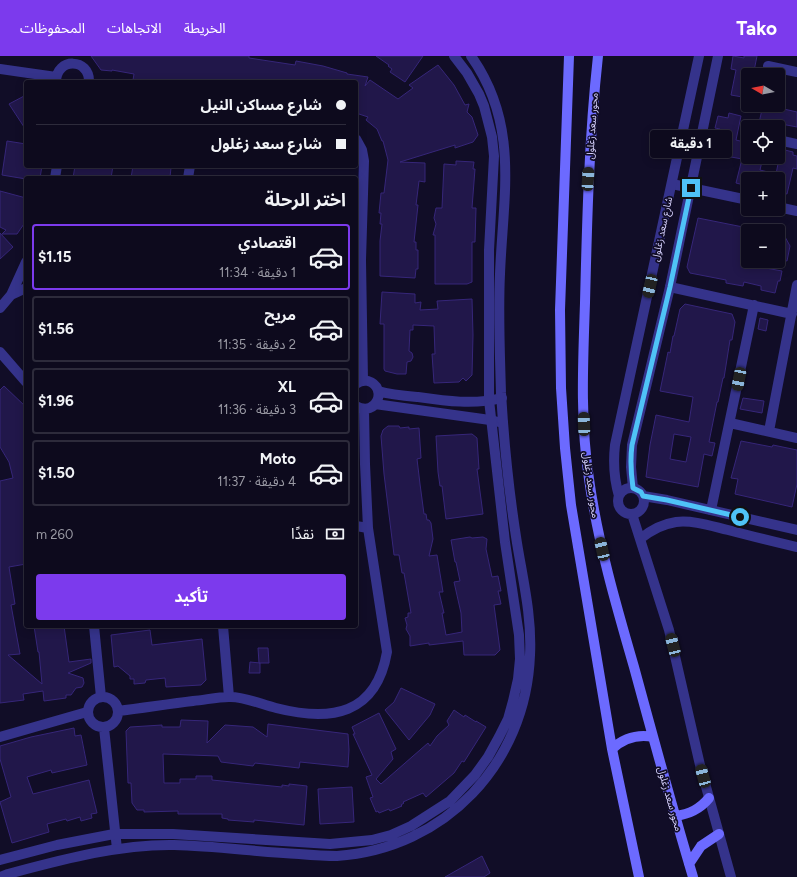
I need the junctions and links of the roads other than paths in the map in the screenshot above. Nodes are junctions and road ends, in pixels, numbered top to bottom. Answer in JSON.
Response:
{"nodes":[{"id":1,"x":454,"y":56,"type":"edge"},
{"id":2,"x":471,"y":56,"type":"edge"},
{"id":3,"x":569,"y":56,"type":"edge"},
{"id":4,"x":598,"y":56,"type":"edge"},
{"id":5,"x":699,"y":56,"type":"edge"},
{"id":6,"x":718,"y":56,"type":"edge"},
{"id":7,"x":73,"y":60,"type":"edge"},
{"id":8,"x":768,"y":66,"type":"dead end"},
{"id":9,"x":0,"y":69,"type":"edge"},
{"id":10,"x":797,"y":72,"type":"edge"},
{"id":11,"x":56,"y":79,"type":"edge"},
{"id":12,"x":89,"y":80,"type":"edge"},
{"id":13,"x":785,"y":141,"type":"edge"},
{"id":14,"x":358,"y":143,"type":"edge"},
{"id":15,"x":797,"y":144,"type":"edge"},
{"id":16,"x":672,"y":184,"type":"junction"},
{"id":17,"x":691,"y":188,"type":"junction"},
{"id":18,"x":741,"y":199,"type":"edge"},
{"id":19,"x":785,"y":208,"type":"edge"},
{"id":20,"x":797,"y":211,"type":"edge"},
{"id":21,"x":358,"y":260,"type":"edge"},
{"id":22,"x":24,"y":266,"type":"edge"},
{"id":23,"x":797,"y":285,"type":"edge"},
{"id":24,"x":670,"y":287,"type":"junction"},
{"id":25,"x":24,"y":289,"type":"edge"},
{"id":26,"x":6,"y":299,"type":"edge"},
{"id":27,"x":754,"y":305,"type":"junction"},
{"id":28,"x":0,"y":308,"type":"edge"},
{"id":29,"x":792,"y":314,"type":"junction"},
{"id":30,"x":1,"y":355,"type":"edge"},
{"id":31,"x":24,"y":380,"type":"edge"},
{"id":32,"x":360,"y":382,"type":"edge"},
{"id":33,"x":378,"y":391,"type":"junction"},
{"id":34,"x":502,"y":398,"type":"junction"},
{"id":35,"x":489,"y":400,"type":"junction"},
{"id":36,"x":375,"y":404,"type":"junction"},
{"id":37,"x":624,"y":404,"type":"junction"},
{"id":38,"x":360,"y":407,"type":"edge"},
{"id":39,"x":641,"y":407,"type":"junction"},
{"id":40,"x":490,"y":420,"type":"junction"},
{"id":41,"x":503,"y":423,"type":"junction"},
{"id":42,"x":730,"y":423,"type":"junction"},
{"id":43,"x":769,"y":431,"type":"junction"},
{"id":44,"x":797,"y":438,"type":"edge"},
{"id":45,"x":633,"y":488,"type":"junction"},
{"id":46,"x":619,"y":496,"type":"junction"},
{"id":47,"x":643,"y":496,"type":"junction"},
{"id":48,"x":711,"y":510,"type":"junction"},
{"id":49,"x":632,"y":514,"type":"junction"},
{"id":50,"x":358,"y":526,"type":"edge"},
{"id":51,"x":368,"y":528,"type":"junction"},
{"id":52,"x":797,"y":530,"type":"edge"},
{"id":53,"x":640,"y":540,"type":"junction"},
{"id":54,"x":797,"y":547,"type":"edge"},
{"id":55,"x":94,"y":628,"type":"edge"},
{"id":56,"x":223,"y":628,"type":"edge"},
{"id":57,"x":101,"y":697,"type":"junction"},
{"id":58,"x":230,"y":697,"type":"junction"},
{"id":59,"x":118,"y":711,"type":"junction"},
{"id":60,"x":87,"y":712,"type":"junction"},
{"id":61,"x":104,"y":728,"type":"junction"},
{"id":62,"x":0,"y":737,"type":"edge"},
{"id":63,"x":653,"y":737,"type":"junction"},
{"id":64,"x":612,"y":750,"type":"junction"},
{"id":65,"x":709,"y":798,"type":"junction"},
{"id":66,"x":675,"y":816,"type":"junction"},
{"id":67,"x":114,"y":834,"type":"junction"},
{"id":68,"x":719,"y":834,"type":"junction"},
{"id":69,"x":117,"y":849,"type":"junction"},
{"id":70,"x":0,"y":860,"type":"edge"},
{"id":71,"x":689,"y":864,"type":"junction"},
{"id":72,"x":0,"y":877,"type":"edge"},
{"id":73,"x":639,"y":877,"type":"edge"},
{"id":74,"x":693,"y":877,"type":"edge"},
{"id":75,"x":731,"y":877,"type":"edge"}],
"edges":[{"from":1,"to":35,"type":"street"},
{"from":2,"to":34,"type":"street"},
{"from":3,"to":64,"type":"main road"},
{"from":4,"to":63,"type":"main road","name":"محور سعد زغلول"},
{"from":5,"to":16,"type":"street","name":"شارع سعد زغلول"},
{"from":6,"to":17,"type":"street","name":"شارع سعد زغلول"},
{"from":7,"to":11,"type":"street"},
{"from":7,"to":12,"type":"street"},
{"from":8,"to":10,"type":"street"},
{"from":9,"to":11,"type":"street"},
{"from":13,"to":15,"type":"street"},
{"from":14,"to":21,"type":"street"},
{"from":16,"to":17,"type":"street"},
{"from":16,"to":37,"type":"street","name":"شارع سعد زغلول"},
{"from":17,"to":18,"type":"street"},
{"from":17,"to":24,"type":"street","name":"شارع سعد زغلول"},
{"from":19,"to":20,"type":"street"},
{"from":21,"to":32,"type":"street"},
{"from":22,"to":26,"type":"street"},
{"from":23,"to":29,"type":"street"},
{"from":24,"to":27,"type":"street"},
{"from":24,"to":39,"type":"street","name":"شارع سعد زغلول"},
{"from":25,"to":26,"type":"street"},
{"from":26,"to":28,"type":"street"},
{"from":27,"to":29,"type":"street"},
{"from":27,"to":42,"type":"street"},
{"from":29,"to":43,"type":"street"},
{"from":30,"to":31,"type":"street"},
{"from":32,"to":33,"type":"street"},
{"from":33,"to":35,"type":"street"},
{"from":33,"to":36,"type":"street"},
{"from":34,"to":35,"type":"street"},
{"from":34,"to":41,"type":"street"},
{"from":35,"to":40,"type":"street"},
{"from":36,"to":38,"type":"street"},
{"from":36,"to":40,"type":"street"},
{"from":37,"to":39,"type":"street"},
{"from":37,"to":46,"type":"street","name":"شارع سعد زغلول"},
{"from":38,"to":51,"type":"street"},
{"from":39,"to":45,"type":"street","name":"شارع سعد زغلول"},
{"from":40,"to":41,"type":"street"},
{"from":40,"to":67,"type":"street"},
{"from":41,"to":69,"type":"street"},
{"from":42,"to":43,"type":"street"},
{"from":42,"to":48,"type":"street"},
{"from":43,"to":44,"type":"street"},
{"from":45,"to":46,"type":"street"},
{"from":45,"to":47,"type":"street"},
{"from":46,"to":49,"type":"street"},
{"from":47,"to":48,"type":"street"},
{"from":47,"to":49,"type":"street"},
{"from":48,"to":52,"type":"street"},
{"from":49,"to":53,"type":"street"},
{"from":50,"to":51,"type":"street"},
{"from":51,"to":58,"type":"street"},
{"from":53,"to":54,"type":"street"},
{"from":53,"to":65,"type":"street"},
{"from":55,"to":57,"type":"street"},
{"from":56,"to":58,"type":"street"},
{"from":57,"to":59,"type":"street"},
{"from":57,"to":60,"type":"street"},
{"from":58,"to":59,"type":"street"},
{"from":59,"to":61,"type":"street"},
{"from":60,"to":61,"type":"street"},
{"from":60,"to":62,"type":"street"},
{"from":61,"to":67,"type":"street"},
{"from":63,"to":64,"type":"main road"},
{"from":63,"to":66,"type":"main road","name":"محور سعد زغلول"},
{"from":64,"to":73,"type":"main road"},
{"from":65,"to":66,"type":"main road"},
{"from":65,"to":68,"type":"street"},
{"from":66,"to":71,"type":"main road","name":"محور سعد زغلول"},
{"from":67,"to":69,"type":"street"},
{"from":67,"to":70,"type":"street"},
{"from":68,"to":71,"type":"main road"},
{"from":68,"to":75,"type":"street"},
{"from":69,"to":72,"type":"street"},
{"from":71,"to":74,"type":"main road","name":"محور سعد زغلول"}]}
